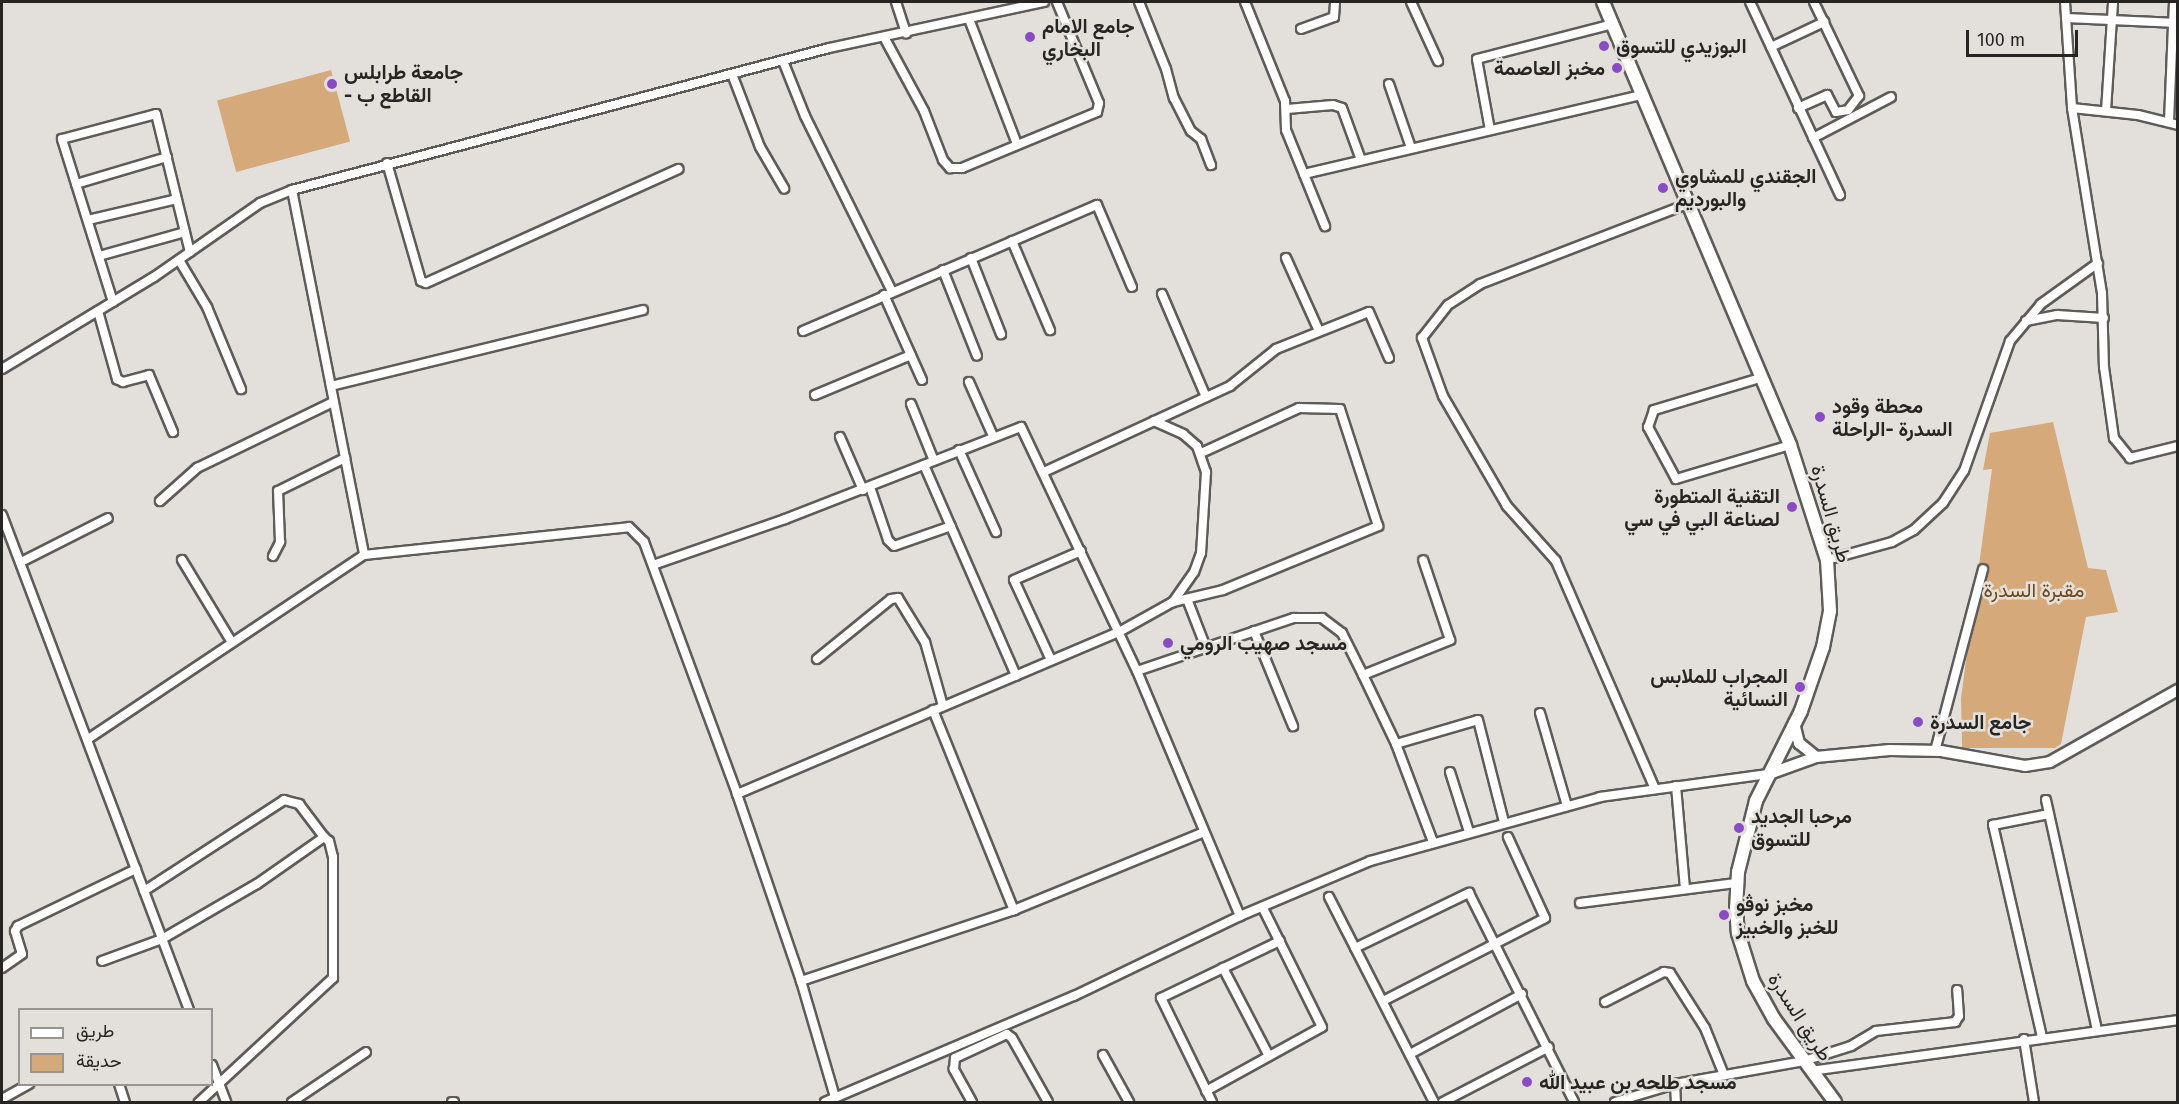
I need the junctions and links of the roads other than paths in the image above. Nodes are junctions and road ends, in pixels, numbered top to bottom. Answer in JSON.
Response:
{"nodes":[{"id":1,"x":896,"y":2,"type":"edge"},
{"id":2,"x":1044,"y":2,"type":"edge"},
{"id":3,"x":1057,"y":2,"type":"edge"},
{"id":4,"x":1139,"y":2,"type":"edge"},
{"id":5,"x":1245,"y":2,"type":"edge"},
{"id":6,"x":1335,"y":2,"type":"edge"},
{"id":7,"x":1411,"y":2,"type":"edge"},
{"id":8,"x":1603,"y":2,"type":"edge"},
{"id":9,"x":1750,"y":2,"type":"edge"},
{"id":10,"x":1814,"y":2,"type":"edge"},
{"id":11,"x":2065,"y":2,"type":"edge"},
{"id":12,"x":2114,"y":2,"type":"edge"},
{"id":13,"x":2174,"y":2,"type":"edge"},
{"id":14,"x":2066,"y":18,"type":"junction"},
{"id":15,"x":969,"y":19,"type":"junction"},
{"id":16,"x":2112,"y":20,"type":"junction"},
{"id":17,"x":1824,"y":22,"type":"junction"},
{"id":18,"x":2176,"y":23,"type":"edge"},
{"id":19,"x":1613,"y":24,"type":"junction"},
{"id":20,"x":1301,"y":29,"type":"dead end"},
{"id":21,"x":906,"y":33,"type":"junction"},
{"id":22,"x":884,"y":37,"type":"junction"},
{"id":23,"x":1771,"y":47,"type":"junction"},
{"id":24,"x":783,"y":61,"type":"junction"},
{"id":25,"x":1438,"y":61,"type":"dead end"},
{"id":26,"x":732,"y":74,"type":"junction"},
{"id":27,"x":1389,"y":84,"type":"dead end"},
{"id":28,"x":1644,"y":94,"type":"junction"},
{"id":29,"x":1892,"y":97,"type":"dead end"},
{"id":30,"x":1798,"y":108,"type":"junction"},
{"id":31,"x":2072,"y":108,"type":"junction"},
{"id":32,"x":1287,"y":109,"type":"junction"},
{"id":33,"x":2106,"y":111,"type":"junction"},
{"id":34,"x":2173,"y":123,"type":"edge"},
{"id":35,"x":1490,"y":130,"type":"junction"},
{"id":36,"x":1813,"y":138,"type":"junction"},
{"id":37,"x":1017,"y":144,"type":"junction"},
{"id":38,"x":1411,"y":148,"type":"junction"},
{"id":39,"x":167,"y":157,"type":"junction"},
{"id":40,"x":1361,"y":160,"type":"junction"},
{"id":41,"x":387,"y":163,"type":"junction"},
{"id":42,"x":1211,"y":165,"type":"dead end"},
{"id":43,"x":679,"y":169,"type":"dead end"},
{"id":44,"x":1304,"y":174,"type":"junction"},
{"id":45,"x":76,"y":184,"type":"junction"},
{"id":46,"x":784,"y":188,"type":"dead end"},
{"id":47,"x":292,"y":190,"type":"junction"},
{"id":48,"x":1840,"y":195,"type":"dead end"},
{"id":49,"x":177,"y":199,"type":"junction"},
{"id":50,"x":1687,"y":204,"type":"junction"},
{"id":51,"x":88,"y":220,"type":"junction"},
{"id":52,"x":1325,"y":226,"type":"dead end"},
{"id":53,"x":185,"y":232,"type":"junction"},
{"id":54,"x":1012,"y":241,"type":"junction"},
{"id":55,"x":190,"y":252,"type":"junction"},
{"id":56,"x":99,"y":256,"type":"junction"},
{"id":57,"x":971,"y":258,"type":"junction"},
{"id":58,"x":1286,"y":258,"type":"dead end"},
{"id":59,"x":179,"y":260,"type":"junction"},
{"id":60,"x":2098,"y":263,"type":"junction"},
{"id":61,"x":943,"y":270,"type":"junction"},
{"id":62,"x":1132,"y":287,"type":"dead end"},
{"id":63,"x":888,"y":293,"type":"junction"},
{"id":64,"x":1162,"y":294,"type":"dead end"},
{"id":65,"x":113,"y":302,"type":"junction"},
{"id":66,"x":643,"y":310,"type":"dead end"},
{"id":67,"x":98,"y":311,"type":"junction"},
{"id":68,"x":2104,"y":318,"type":"junction"},
{"id":69,"x":2025,"y":321,"type":"junction"},
{"id":70,"x":1050,"y":330,"type":"dead end"},
{"id":71,"x":804,"y":331,"type":"dead end"},
{"id":72,"x":1319,"y":331,"type":"junction"},
{"id":73,"x":1001,"y":334,"type":"dead end"},
{"id":74,"x":911,"y":355,"type":"junction"},
{"id":75,"x":977,"y":356,"type":"dead end"},
{"id":76,"x":1389,"y":358,"type":"dead end"},
{"id":77,"x":2,"y":369,"type":"edge"},
{"id":78,"x":1760,"y":378,"type":"junction"},
{"id":79,"x":922,"y":380,"type":"dead end"},
{"id":80,"x":969,"y":382,"type":"dead end"},
{"id":81,"x":331,"y":386,"type":"junction"},
{"id":82,"x":241,"y":389,"type":"dead end"},
{"id":83,"x":814,"y":395,"type":"dead end"},
{"id":84,"x":1206,"y":397,"type":"junction"},
{"id":85,"x":333,"y":402,"type":"junction"},
{"id":86,"x":911,"y":404,"type":"dead end"},
{"id":87,"x":1154,"y":421,"type":"junction"},
{"id":88,"x":173,"y":432,"type":"dead end"},
{"id":89,"x":993,"y":436,"type":"junction"},
{"id":90,"x":840,"y":438,"type":"dead end"},
{"id":91,"x":1790,"y":445,"type":"junction"},
{"id":92,"x":2178,"y":446,"type":"edge"},
{"id":93,"x":959,"y":450,"type":"junction"},
{"id":94,"x":1201,"y":453,"type":"junction"},
{"id":95,"x":345,"y":458,"type":"junction"},
{"id":96,"x":934,"y":461,"type":"junction"},
{"id":97,"x":924,"y":465,"type":"junction"},
{"id":98,"x":1044,"y":472,"type":"junction"},
{"id":99,"x":866,"y":489,"type":"junction"},
{"id":100,"x":160,"y":501,"type":"dead end"},
{"id":101,"x":2,"y":515,"type":"edge"},
{"id":102,"x":108,"y":518,"type":"dead end"},
{"id":103,"x":951,"y":526,"type":"junction"},
{"id":104,"x":996,"y":532,"type":"dead end"},
{"id":105,"x":1081,"y":551,"type":"junction"},
{"id":106,"x":364,"y":555,"type":"junction"},
{"id":107,"x":273,"y":556,"type":"dead end"},
{"id":108,"x":182,"y":560,"type":"dead end"},
{"id":109,"x":1423,"y":560,"type":"dead end"},
{"id":110,"x":1827,"y":560,"type":"junction"},
{"id":111,"x":21,"y":562,"type":"junction"},
{"id":112,"x":653,"y":565,"type":"junction"},
{"id":113,"x":1983,"y":569,"type":"dead end"},
{"id":114,"x":1187,"y":599,"type":"junction"},
{"id":115,"x":1173,"y":602,"type":"junction"},
{"id":116,"x":1254,"y":631,"type":"junction"},
{"id":117,"x":1119,"y":632,"type":"junction"},
{"id":118,"x":231,"y":641,"type":"junction"},
{"id":119,"x":1206,"y":648,"type":"junction"},
{"id":120,"x":817,"y":659,"type":"dead end"},
{"id":121,"x":1051,"y":660,"type":"junction"},
{"id":122,"x":1137,"y":671,"type":"junction"},
{"id":123,"x":1016,"y":675,"type":"junction"},
{"id":124,"x":1363,"y":675,"type":"junction"},
{"id":125,"x":2178,"y":690,"type":"edge"},
{"id":126,"x":943,"y":705,"type":"junction"},
{"id":127,"x":933,"y":710,"type":"junction"},
{"id":128,"x":1540,"y":712,"type":"dead end"},
{"id":129,"x":1794,"y":723,"type":"junction"},
{"id":130,"x":1293,"y":726,"type":"dead end"},
{"id":131,"x":88,"y":739,"type":"junction"},
{"id":132,"x":1396,"y":744,"type":"junction"},
{"id":133,"x":1935,"y":751,"type":"junction"},
{"id":134,"x":1816,"y":757,"type":"junction"},
{"id":135,"x":1450,"y":772,"type":"dead end"},
{"id":136,"x":1770,"y":774,"type":"junction"},
{"id":137,"x":1676,"y":786,"type":"junction"},
{"id":138,"x":1655,"y":789,"type":"junction"},
{"id":139,"x":737,"y":794,"type":"junction"},
{"id":140,"x":2046,"y":801,"type":"dead end"},
{"id":141,"x":1567,"y":806,"type":"junction"},
{"id":142,"x":2049,"y":814,"type":"junction"},
{"id":143,"x":1504,"y":822,"type":"junction"},
{"id":144,"x":1204,"y":832,"type":"junction"},
{"id":145,"x":1469,"y":832,"type":"junction"},
{"id":146,"x":324,"y":837,"type":"junction"},
{"id":147,"x":1508,"y":837,"type":"dead end"},
{"id":148,"x":1433,"y":842,"type":"junction"},
{"id":149,"x":136,"y":869,"type":"junction"},
{"id":150,"x":1736,"y":883,"type":"junction"},
{"id":151,"x":1684,"y":889,"type":"junction"},
{"id":152,"x":144,"y":891,"type":"junction"},
{"id":153,"x":1329,"y":897,"type":"dead end"},
{"id":154,"x":1580,"y":903,"type":"dead end"},
{"id":155,"x":1263,"y":908,"type":"junction"},
{"id":156,"x":1014,"y":910,"type":"junction"},
{"id":157,"x":1240,"y":916,"type":"junction"},
{"id":158,"x":162,"y":939,"type":"junction"},
{"id":159,"x":1280,"y":940,"type":"junction"},
{"id":160,"x":1496,"y":944,"type":"junction"},
{"id":161,"x":1355,"y":948,"type":"junction"},
{"id":162,"x":102,"y":961,"type":"dead end"},
{"id":163,"x":2,"y":968,"type":"edge"},
{"id":164,"x":1223,"y":968,"type":"junction"},
{"id":165,"x":801,"y":981,"type":"junction"},
{"id":166,"x":1958,"y":990,"type":"dead end"},
{"id":167,"x":1522,"y":994,"type":"junction"},
{"id":168,"x":1383,"y":1001,"type":"junction"},
{"id":169,"x":1605,"y":1002,"type":"dead end"},
{"id":170,"x":188,"y":1008,"type":"edge"},
{"id":171,"x":2178,"y":1020,"type":"edge"},
{"id":172,"x":2097,"y":1030,"type":"junction"},
{"id":173,"x":2042,"y":1036,"type":"junction"},
{"id":174,"x":2024,"y":1039,"type":"junction"},
{"id":175,"x":1549,"y":1047,"type":"junction"},
{"id":176,"x":366,"y":1053,"type":"dead end"},
{"id":177,"x":1103,"y":1054,"type":"dead end"},
{"id":178,"x":1410,"y":1054,"type":"junction"},
{"id":179,"x":1269,"y":1056,"type":"junction"},
{"id":180,"x":1808,"y":1066,"type":"junction"},
{"id":181,"x":213,"y":1068,"type":"edge"},
{"id":182,"x":1724,"y":1075,"type":"junction"},
{"id":183,"x":1675,"y":1084,"type":"junction"},
{"id":184,"x":219,"y":1085,"type":"junction"},
{"id":185,"x":25,"y":1086,"type":"edge"},
{"id":186,"x":119,"y":1086,"type":"edge"},
{"id":187,"x":1206,"y":1091,"type":"junction"},
{"id":188,"x":835,"y":1097,"type":"junction"},
{"id":189,"x":2,"y":1099,"type":"edge"},
{"id":190,"x":125,"y":1102,"type":"edge"},
{"id":191,"x":199,"y":1102,"type":"edge"},
{"id":192,"x":226,"y":1102,"type":"edge"},
{"id":193,"x":292,"y":1102,"type":"edge"},
{"id":194,"x":825,"y":1102,"type":"edge"},
{"id":195,"x":972,"y":1102,"type":"edge"},
{"id":196,"x":1048,"y":1102,"type":"edge"},
{"id":197,"x":1129,"y":1102,"type":"edge"},
{"id":198,"x":1212,"y":1102,"type":"edge"},
{"id":199,"x":1434,"y":1102,"type":"edge"},
{"id":200,"x":1443,"y":1102,"type":"edge"},
{"id":201,"x":1574,"y":1102,"type":"edge"},
{"id":202,"x":1615,"y":1102,"type":"edge"},
{"id":203,"x":1676,"y":1102,"type":"edge"},
{"id":204,"x":1835,"y":1102,"type":"edge"},
{"id":205,"x":2034,"y":1102,"type":"edge"}],
"edges":[{"from":1,"to":21,"type":"street"},
{"from":2,"to":15,"type":"street"},
{"from":3,"to":37,"type":"street"},
{"from":4,"to":42,"type":"street"},
{"from":5,"to":32,"type":"street"},
{"from":6,"to":20,"type":"street"},
{"from":7,"to":25,"type":"street"},
{"from":8,"to":19,"type":"main road","name":"طريق السدرة"},
{"from":9,"to":23,"type":"street"},
{"from":10,"to":17,"type":"street"},
{"from":11,"to":14,"type":"street"},
{"from":12,"to":16,"type":"street"},
{"from":13,"to":18,"type":"street"},
{"from":14,"to":16,"type":"street"},
{"from":14,"to":31,"type":"street"},
{"from":15,"to":21,"type":"street"},
{"from":15,"to":37,"type":"street"},
{"from":16,"to":18,"type":"street"},
{"from":16,"to":33,"type":"street"},
{"from":17,"to":23,"type":"street"},
{"from":17,"to":30,"type":"street"},
{"from":18,"to":34,"type":"street"},
{"from":19,"to":28,"type":"main road","name":"طريق السدرة"},
{"from":19,"to":35,"type":"street"},
{"from":21,"to":22,"type":"street"},
{"from":22,"to":24,"type":"street"},
{"from":22,"to":37,"type":"street"},
{"from":23,"to":30,"type":"street"},
{"from":24,"to":26,"type":"street"},
{"from":24,"to":63,"type":"street"},
{"from":26,"to":41,"type":"street"},
{"from":26,"to":46,"type":"street"},
{"from":27,"to":38,"type":"street"},
{"from":28,"to":35,"type":"street"},
{"from":28,"to":50,"type":"main road","name":"طريق السدرة"},
{"from":29,"to":36,"type":"street"},
{"from":30,"to":36,"type":"street"},
{"from":31,"to":33,"type":"street"},
{"from":31,"to":60,"type":"street"},
{"from":32,"to":40,"type":"street"},
{"from":32,"to":44,"type":"street"},
{"from":33,"to":34,"type":"street"},
{"from":35,"to":38,"type":"street"},
{"from":36,"to":48,"type":"street"},
{"from":38,"to":40,"type":"street"},
{"from":39,"to":45,"type":"street"},
{"from":39,"to":45,"type":"street"},
{"from":39,"to":49,"type":"street"},
{"from":40,"to":44,"type":"street"},
{"from":41,"to":43,"type":"street"},
{"from":41,"to":47,"type":"street"},
{"from":44,"to":52,"type":"street"},
{"from":45,"to":51,"type":"street"},
{"from":47,"to":55,"type":"street"},
{"from":47,"to":81,"type":"street"},
{"from":49,"to":51,"type":"street"},
{"from":49,"to":53,"type":"street"},
{"from":50,"to":78,"type":"main road","name":"طريق السدرة"},
{"from":50,"to":138,"type":"street"},
{"from":51,"to":56,"type":"street"},
{"from":53,"to":55,"type":"street"},
{"from":53,"to":56,"type":"street"},
{"from":54,"to":57,"type":"street"},
{"from":54,"to":62,"type":"street"},
{"from":54,"to":70,"type":"street"},
{"from":55,"to":59,"type":"street"},
{"from":56,"to":65,"type":"street"},
{"from":57,"to":61,"type":"street"},
{"from":57,"to":73,"type":"street"},
{"from":58,"to":72,"type":"street"},
{"from":59,"to":65,"type":"street"},
{"from":59,"to":82,"type":"street"},
{"from":60,"to":68,"type":"street"},
{"from":60,"to":69,"type":"street"},
{"from":61,"to":63,"type":"street"},
{"from":61,"to":75,"type":"street"},
{"from":63,"to":71,"type":"street"},
{"from":63,"to":74,"type":"street"},
{"from":64,"to":84,"type":"street"},
{"from":65,"to":67,"type":"street"},
{"from":66,"to":81,"type":"street"},
{"from":67,"to":77,"type":"street"},
{"from":67,"to":88,"type":"street"},
{"from":68,"to":69,"type":"street"},
{"from":68,"to":92,"type":"street"},
{"from":69,"to":110,"type":"street"},
{"from":72,"to":76,"type":"street"},
{"from":72,"to":84,"type":"street"},
{"from":74,"to":79,"type":"street"},
{"from":74,"to":83,"type":"street"},
{"from":78,"to":91,"type":"main road","name":"طريق السدرة"},
{"from":78,"to":91,"type":"street"},
{"from":80,"to":89,"type":"street"},
{"from":81,"to":85,"type":"street"},
{"from":84,"to":87,"type":"street"},
{"from":85,"to":95,"type":"street"},
{"from":85,"to":100,"type":"street"},
{"from":86,"to":96,"type":"street"},
{"from":87,"to":94,"type":"street"},
{"from":87,"to":98,"type":"street"},
{"from":89,"to":93,"type":"street"},
{"from":89,"to":98,"type":"street"},
{"from":90,"to":99,"type":"street"},
{"from":91,"to":110,"type":"main road","name":"طريق السدرة"},
{"from":93,"to":96,"type":"street"},
{"from":93,"to":104,"type":"street"},
{"from":94,"to":114,"type":"street"},
{"from":94,"to":115,"type":"street"},
{"from":95,"to":106,"type":"street"},
{"from":95,"to":107,"type":"street"},
{"from":96,"to":97,"type":"street"},
{"from":97,"to":99,"type":"street"},
{"from":97,"to":103,"type":"street"},
{"from":98,"to":105,"type":"street"},
{"from":99,"to":103,"type":"street"},
{"from":99,"to":112,"type":"street"},
{"from":101,"to":111,"type":"street"},
{"from":102,"to":111,"type":"street"},
{"from":103,"to":123,"type":"street"},
{"from":105,"to":117,"type":"street"},
{"from":105,"to":121,"type":"street"},
{"from":106,"to":112,"type":"street"},
{"from":106,"to":118,"type":"street"},
{"from":108,"to":118,"type":"street"},
{"from":109,"to":124,"type":"street"},
{"from":110,"to":129,"type":"main road","name":"طريق السدرة"},
{"from":111,"to":131,"type":"street"},
{"from":112,"to":139,"type":"street"},
{"from":113,"to":133,"type":"street"},
{"from":114,"to":115,"type":"street"},
{"from":114,"to":119,"type":"street"},
{"from":115,"to":117,"type":"street"},
{"from":116,"to":119,"type":"street"},
{"from":116,"to":124,"type":"street"},
{"from":116,"to":130,"type":"street"},
{"from":117,"to":121,"type":"street"},
{"from":117,"to":122,"type":"street"},
{"from":118,"to":131,"type":"street"},
{"from":119,"to":122,"type":"street"},
{"from":120,"to":126,"type":"street"},
{"from":121,"to":123,"type":"street"},
{"from":122,"to":144,"type":"street"},
{"from":123,"to":126,"type":"street"},
{"from":124,"to":132,"type":"street"},
{"from":125,"to":133,"type":"street"},
{"from":126,"to":127,"type":"street"},
{"from":127,"to":139,"type":"street"},
{"from":127,"to":156,"type":"street"},
{"from":128,"to":141,"type":"street"},
{"from":129,"to":134,"type":"street"},
{"from":129,"to":136,"type":"main road","name":"طريق السدرة"},
{"from":131,"to":149,"type":"street"},
{"from":132,"to":143,"type":"street"},
{"from":132,"to":148,"type":"street"},
{"from":133,"to":134,"type":"street"},
{"from":134,"to":136,"type":"street"},
{"from":135,"to":145,"type":"street"},
{"from":136,"to":137,"type":"street"},
{"from":136,"to":150,"type":"main road","name":"طريق السدرة"},
{"from":137,"to":138,"type":"street"},
{"from":137,"to":151,"type":"street"},
{"from":138,"to":141,"type":"street"},
{"from":139,"to":165,"type":"street"},
{"from":140,"to":142,"type":"street"},
{"from":141,"to":143,"type":"street"},
{"from":142,"to":172,"type":"street"},
{"from":142,"to":173,"type":"street"},
{"from":143,"to":145,"type":"street"},
{"from":144,"to":156,"type":"street"},
{"from":144,"to":157,"type":"street"},
{"from":145,"to":148,"type":"street"},
{"from":146,"to":152,"type":"street"},
{"from":146,"to":158,"type":"street"},
{"from":146,"to":184,"type":"street"},
{"from":147,"to":160,"type":"street"},
{"from":148,"to":155,"type":"street"},
{"from":149,"to":152,"type":"street"},
{"from":149,"to":163,"type":"street"},
{"from":150,"to":151,"type":"street"},
{"from":150,"to":180,"type":"main road","name":"طريق السدرة"},
{"from":151,"to":154,"type":"street"},
{"from":152,"to":158,"type":"street"},
{"from":153,"to":161,"type":"street"},
{"from":155,"to":157,"type":"street"},
{"from":155,"to":159,"type":"street"},
{"from":156,"to":165,"type":"street"},
{"from":157,"to":188,"type":"street"},
{"from":158,"to":162,"type":"street"},
{"from":158,"to":170,"type":"street"},
{"from":159,"to":164,"type":"street"},
{"from":159,"to":179,"type":"street"},
{"from":160,"to":161,"type":"street"},
{"from":160,"to":167,"type":"street"},
{"from":160,"to":168,"type":"street"},
{"from":161,"to":168,"type":"street"},
{"from":164,"to":179,"type":"street"},
{"from":164,"to":187,"type":"street"},
{"from":165,"to":188,"type":"street"},
{"from":166,"to":180,"type":"street"},
{"from":167,"to":175,"type":"street"},
{"from":167,"to":178,"type":"street"},
{"from":168,"to":178,"type":"street"},
{"from":169,"to":182,"type":"street"},
{"from":171,"to":172,"type":"street"},
{"from":172,"to":173,"type":"street"},
{"from":173,"to":174,"type":"street"},
{"from":174,"to":180,"type":"street"},
{"from":174,"to":205,"type":"street"},
{"from":175,"to":200,"type":"street"},
{"from":175,"to":201,"type":"street"},
{"from":176,"to":193,"type":"street"},
{"from":177,"to":197,"type":"street"},
{"from":178,"to":199,"type":"street"},
{"from":179,"to":187,"type":"street"},
{"from":180,"to":182,"type":"street"},
{"from":180,"to":204,"type":"main road","name":"طريق السدرة"},
{"from":181,"to":184,"type":"street"},
{"from":182,"to":183,"type":"street"},
{"from":183,"to":202,"type":"street"},
{"from":183,"to":203,"type":"street"},
{"from":184,"to":191,"type":"street"},
{"from":184,"to":192,"type":"street"},
{"from":185,"to":189,"type":"street"},
{"from":186,"to":190,"type":"street"},
{"from":187,"to":198,"type":"street"},
{"from":188,"to":194,"type":"street"},
{"from":195,"to":196,"type":"street"}]}
